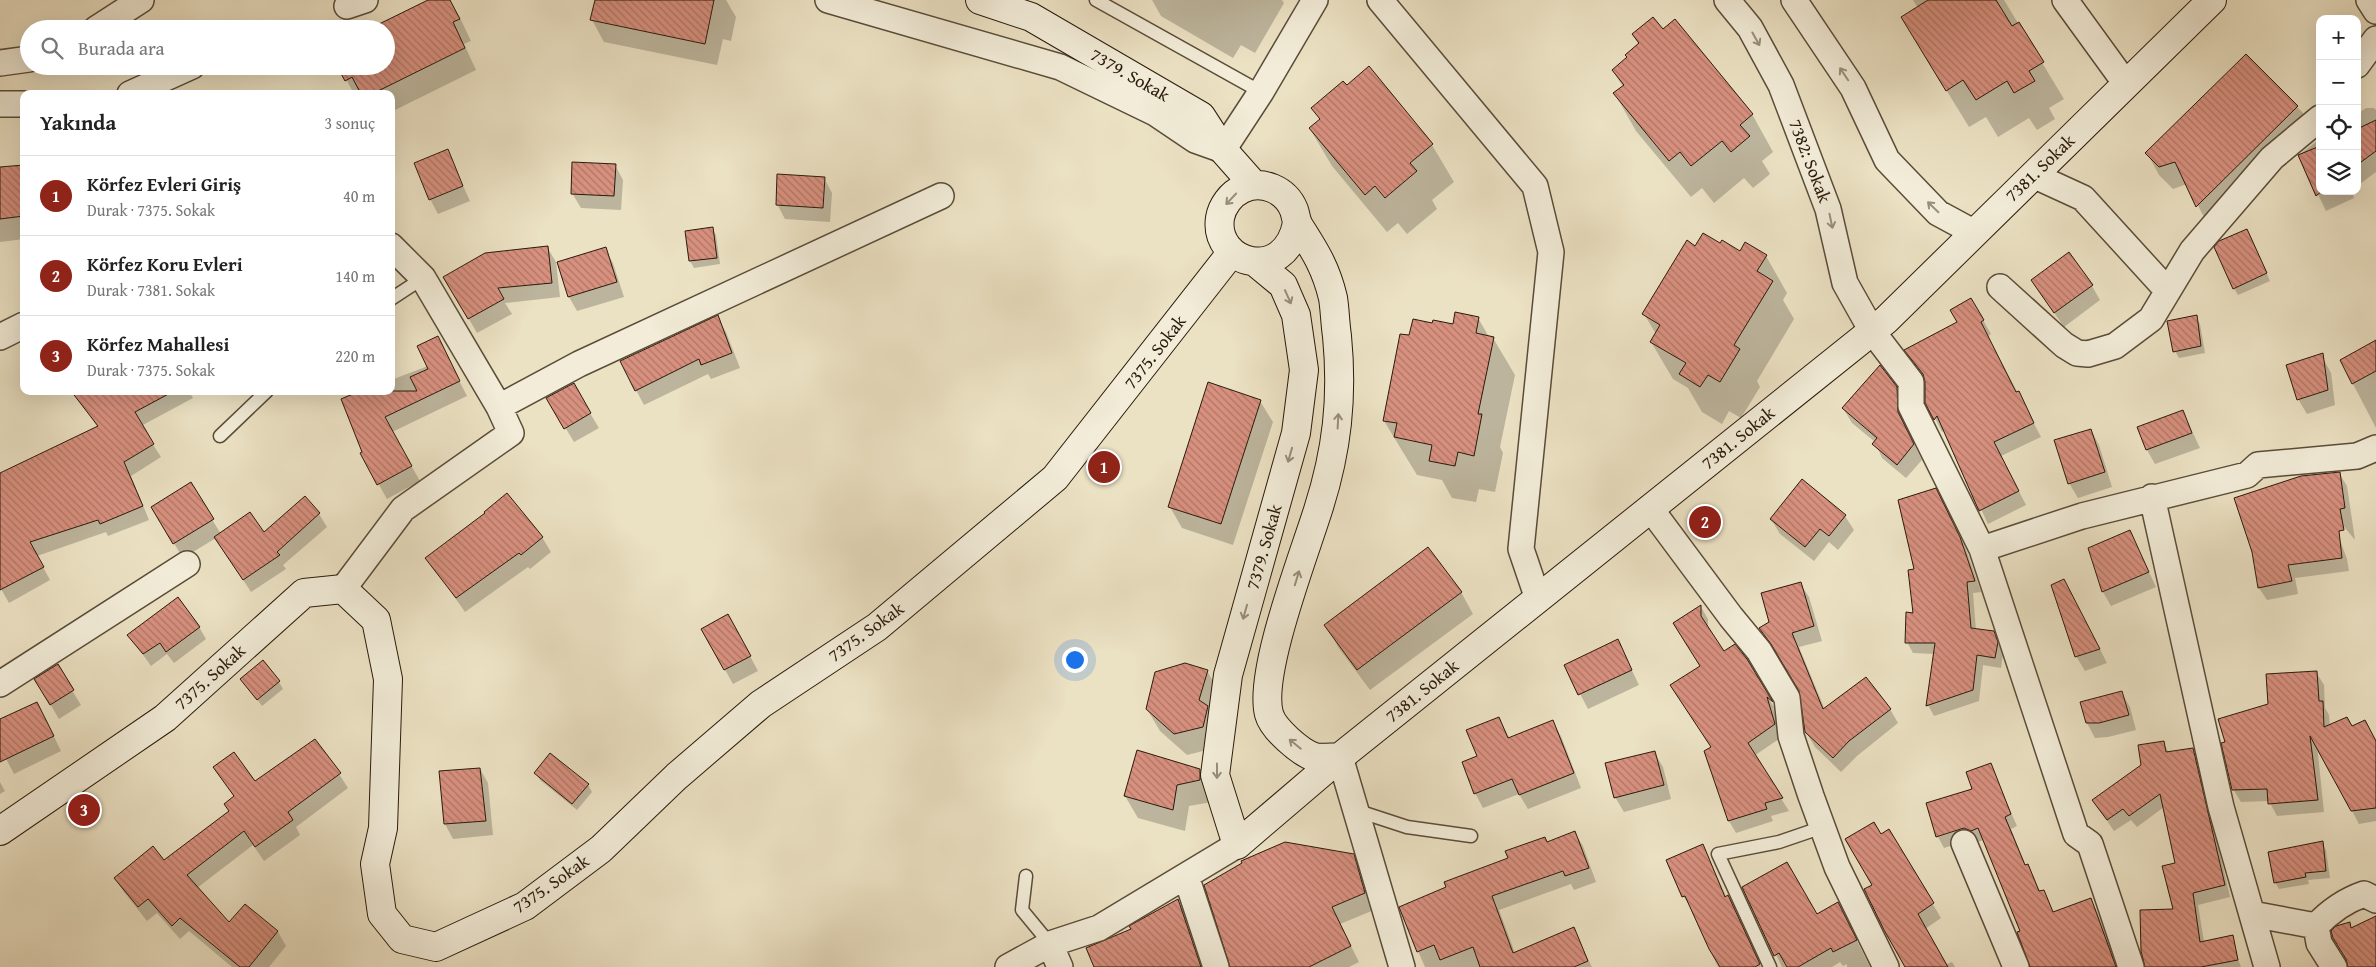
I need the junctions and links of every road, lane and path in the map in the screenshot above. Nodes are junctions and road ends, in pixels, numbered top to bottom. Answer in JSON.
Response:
{"nodes":[{"id":1,"x":141,"y":0,"type":"edge"},
{"id":2,"x":828,"y":0,"type":"edge"},
{"id":3,"x":980,"y":0,"type":"edge"},
{"id":4,"x":1096,"y":0,"type":"edge"},
{"id":5,"x":1315,"y":0,"type":"edge"},
{"id":6,"x":1380,"y":0,"type":"edge"},
{"id":7,"x":1727,"y":0,"type":"edge"},
{"id":8,"x":1794,"y":0,"type":"edge"},
{"id":9,"x":2065,"y":0,"type":"edge"},
{"id":10,"x":2212,"y":0,"type":"edge"},
{"id":11,"x":2369,"y":0,"type":"edge"},
{"id":12,"x":2376,"y":11,"type":"edge"},
{"id":13,"x":110,"y":20,"type":"edge"},
{"id":14,"x":2376,"y":39,"type":"edge"},
{"id":15,"x":20,"y":60,"type":"edge"},
{"id":16,"x":2360,"y":60,"type":"edge"},
{"id":17,"x":0,"y":63,"type":"edge"},
{"id":18,"x":172,"y":75,"type":"edge"},
{"id":19,"x":2126,"y":84,"type":"junction"},
{"id":20,"x":139,"y":90,"type":"edge"},
{"id":21,"x":1261,"y":92,"type":"junction"},
{"id":22,"x":0,"y":104,"type":"edge"},
{"id":23,"x":20,"y":104,"type":"edge"},
{"id":24,"x":2316,"y":121,"type":"edge"},
{"id":25,"x":1223,"y":150,"type":"junction"},
{"id":26,"x":2033,"y":175,"type":"junction"},
{"id":27,"x":1254,"y":185,"type":"junction"},
{"id":28,"x":941,"y":196,"type":"dead end"},
{"id":29,"x":1297,"y":223,"type":"junction"},
{"id":30,"x":1974,"y":233,"type":"junction"},
{"id":31,"x":395,"y":250,"type":"edge"},
{"id":32,"x":1244,"y":257,"type":"junction"},
{"id":33,"x":423,"y":278,"type":"junction"},
{"id":34,"x":2000,"y":287,"type":"dead end"},
{"id":35,"x":2167,"y":290,"type":"junction"},
{"id":36,"x":395,"y":296,"type":"edge"},
{"id":37,"x":20,"y":327,"type":"edge"},
{"id":38,"x":1872,"y":331,"type":"junction"},
{"id":39,"x":0,"y":337,"type":"edge"},
{"id":40,"x":263,"y":395,"type":"edge"},
{"id":41,"x":499,"y":407,"type":"junction"},
{"id":42,"x":220,"y":436,"type":"dead end"},
{"id":43,"x":2376,"y":448,"type":"edge"},
{"id":44,"x":2152,"y":497,"type":"junction"},
{"id":45,"x":1650,"y":508,"type":"junction"},
{"id":46,"x":1982,"y":549,"type":"junction"},
{"id":47,"x":187,"y":564,"type":"dead end"},
{"id":48,"x":343,"y":589,"type":"junction"},
{"id":49,"x":1538,"y":599,"type":"junction"},
{"id":50,"x":0,"y":684,"type":"edge"},
{"id":51,"x":1340,"y":757,"type":"junction"},
{"id":52,"x":1355,"y":810,"type":"junction"},
{"id":53,"x":1822,"y":828,"type":"junction"},
{"id":54,"x":0,"y":832,"type":"edge"},
{"id":55,"x":1471,"y":836,"type":"dead end"},
{"id":56,"x":1964,"y":843,"type":"dead end"},
{"id":57,"x":1237,"y":845,"type":"junction"},
{"id":58,"x":1026,"y":876,"type":"dead end"},
{"id":59,"x":1186,"y":876,"type":"junction"},
{"id":60,"x":2376,"y":900,"type":"edge"},
{"id":61,"x":2252,"y":914,"type":"junction"},
{"id":62,"x":2316,"y":926,"type":"junction"},
{"id":63,"x":1050,"y":944,"type":"junction"},
{"id":64,"x":1008,"y":967,"type":"edge"},
{"id":65,"x":1060,"y":967,"type":"edge"},
{"id":66,"x":1216,"y":967,"type":"edge"},
{"id":67,"x":1402,"y":967,"type":"edge"},
{"id":68,"x":1770,"y":967,"type":"edge"},
{"id":69,"x":1886,"y":967,"type":"edge"},
{"id":70,"x":2016,"y":967,"type":"edge"},
{"id":71,"x":2131,"y":967,"type":"edge"},
{"id":72,"x":2267,"y":967,"type":"edge"},
{"id":73,"x":2334,"y":967,"type":"edge"}],
"edges":[{"from":1,"to":13,"type":"street"},
{"from":2,"to":25,"type":"street"},
{"from":3,"to":25,"type":"street","name":"7379. Sokak"},
{"from":4,"to":21,"type":"lane"},
{"from":5,"to":21,"type":"street"},
{"from":6,"to":49,"type":"street"},
{"from":7,"to":38,"type":"street","name":"7382: Sokak","one_way":true},
{"from":30,"to":8,"type":"street","one_way":true},
{"from":9,"to":19,"type":"street"},
{"from":10,"to":19,"type":"street","name":"7381. Sokak"},
{"from":11,"to":12,"type":"street"},
{"from":14,"to":16,"type":"street"},
{"from":15,"to":17,"type":"street"},
{"from":18,"to":20,"type":"street"},
{"from":19,"to":26,"type":"street","name":"7381. Sokak"},
{"from":21,"to":25,"type":"street"},
{"from":22,"to":23,"type":"street"},
{"from":24,"to":35,"type":"street"},
{"from":25,"to":27,"type":"street","name":"7379. Sokak"},
{"from":26,"to":30,"type":"street","name":"7381. Sokak"},
{"from":26,"to":35,"type":"street"},
{"from":27,"to":29,"type":"street"},
{"from":27,"to":32,"type":"street","name":"7379. Sokak","one_way":true},
{"from":28,"to":41,"type":"street"},
{"from":29,"to":32,"type":"street"},
{"from":51,"to":29,"type":"street","one_way":true},
{"from":30,"to":38,"type":"street","name":"7381. Sokak"},
{"from":31,"to":33,"type":"street"},
{"from":32,"to":48,"type":"street","name":"7375. Sokak"},
{"from":32,"to":57,"type":"street","name":"7379. Sokak","one_way":true},
{"from":33,"to":36,"type":"lane"},
{"from":33,"to":41,"type":"street"},
{"from":34,"to":35,"type":"street"},
{"from":37,"to":39,"type":"street"},
{"from":38,"to":45,"type":"street","name":"7381. Sokak"},
{"from":38,"to":46,"type":"street","name":"7382: Sokak"},
{"from":40,"to":42,"type":"lane"},
{"from":41,"to":48,"type":"street"},
{"from":43,"to":44,"type":"street"},
{"from":44,"to":46,"type":"street"},
{"from":44,"to":61,"type":"street"},
{"from":45,"to":49,"type":"street","name":"7381. Sokak"},
{"from":45,"to":53,"type":"street"},
{"from":46,"to":71,"type":"street","name":"7382: Sokak"},
{"from":47,"to":50,"type":"street"},
{"from":48,"to":54,"type":"street","name":"7375. Sokak"},
{"from":49,"to":51,"type":"street","name":"7381. Sokak"},
{"from":51,"to":52,"type":"street"},
{"from":51,"to":57,"type":"street","name":"7381. Sokak"},
{"from":52,"to":55,"type":"lane"},
{"from":52,"to":67,"type":"street"},
{"from":53,"to":68,"type":"lane"},
{"from":53,"to":69,"type":"street"},
{"from":56,"to":70,"type":"street"},
{"from":57,"to":59,"type":"street"},
{"from":58,"to":63,"type":"lane"},
{"from":59,"to":63,"type":"street"},
{"from":59,"to":66,"type":"street"},
{"from":60,"to":62,"type":"street"},
{"from":61,"to":62,"type":"street"},
{"from":61,"to":72,"type":"street"},
{"from":62,"to":73,"type":"street"},
{"from":63,"to":64,"type":"street"},
{"from":63,"to":65,"type":"street"}]}
